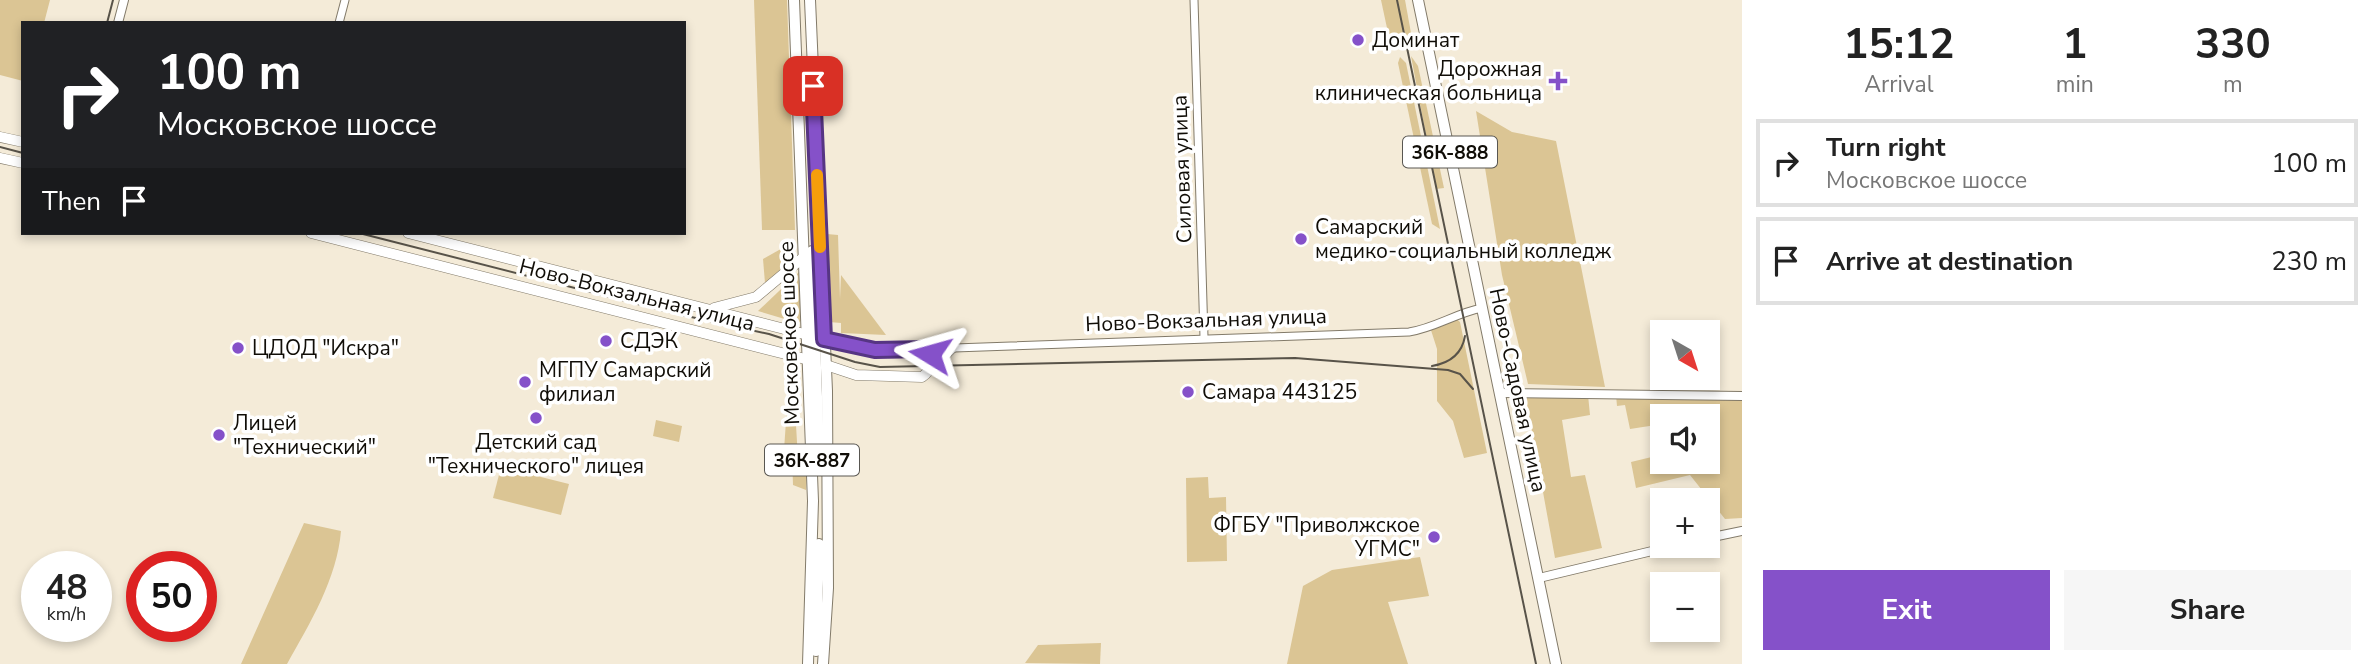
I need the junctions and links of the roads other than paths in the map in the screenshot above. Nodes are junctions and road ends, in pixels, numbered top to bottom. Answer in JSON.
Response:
{"nodes":[{"id":1,"x":124,"y":0,"type":"edge"},
{"id":2,"x":345,"y":0,"type":"edge"},
{"id":3,"x":794,"y":0,"type":"edge"},
{"id":4,"x":803,"y":0,"type":"edge"},
{"id":5,"x":810,"y":0,"type":"edge"},
{"id":6,"x":1194,"y":0,"type":"edge"},
{"id":7,"x":1418,"y":0,"type":"edge"},
{"id":8,"x":119,"y":21,"type":"edge"},
{"id":9,"x":340,"y":21,"type":"edge"},
{"id":10,"x":0,"y":137,"type":"edge"},
{"id":11,"x":21,"y":142,"type":"edge"},
{"id":12,"x":0,"y":158,"type":"edge"},
{"id":13,"x":21,"y":163,"type":"edge"},
{"id":14,"x":319,"y":235,"type":"edge"},
{"id":15,"x":416,"y":235,"type":"edge"},
{"id":16,"x":808,"y":253,"type":"junction"},
{"id":17,"x":1482,"y":308,"type":"junction"},
{"id":18,"x":708,"y":309,"type":"junction"},
{"id":19,"x":816,"y":337,"type":"junction"},
{"id":20,"x":1204,"y":337,"type":"junction"},
{"id":21,"x":951,"y":348,"type":"junction"},
{"id":22,"x":926,"y":349,"type":"junction"},
{"id":23,"x":817,"y":362,"type":"junction"},
{"id":24,"x":930,"y":369,"type":"junction"},
{"id":25,"x":1500,"y":393,"type":"junction"},
{"id":26,"x":1742,"y":396,"type":"edge"},
{"id":27,"x":1742,"y":531,"type":"edge"},
{"id":28,"x":1720,"y":536,"type":"edge"},
{"id":29,"x":1650,"y":551,"type":"edge"},
{"id":30,"x":1539,"y":578,"type":"junction"},
{"id":31,"x":808,"y":664,"type":"edge"},
{"id":32,"x":815,"y":664,"type":"edge"},
{"id":33,"x":823,"y":664,"type":"edge"},
{"id":34,"x":1556,"y":664,"type":"edge"}],
"edges":[{"from":1,"to":8,"type":"street"},
{"from":2,"to":9,"type":"street"},
{"from":3,"to":16,"type":"main road","name":"Московское шоссе","number":"36К-887"},
{"from":4,"to":16,"type":"main road","name":"Московское шоссе","number":"36К-887"},
{"from":5,"to":19,"type":"main road","name":"Московское шоссе","number":"36К-887"},
{"from":6,"to":20,"type":"street","name":"Силовая улица"},
{"from":7,"to":17,"type":"main road","name":"Ново-Садовая улица","number":"36К-888"},
{"from":10,"to":11,"type":"main road"},
{"from":12,"to":13,"type":"main road"},
{"from":14,"to":23,"type":"main road","name":"Ново-Вокзальная улица"},
{"from":15,"to":18,"type":"main road","name":"Ново-Вокзальная улица"},
{"from":16,"to":18,"type":"main road"},
{"from":16,"to":19,"type":"main road","name":"Московское шоссе","number":"36К-887"},
{"from":17,"to":20,"type":"street","name":"Ново-Вокзальная улица"},
{"from":17,"to":25,"type":"main road","name":"Ново-Садовая улица","number":"36К-888"},
{"from":18,"to":19,"type":"main road","name":"Ново-Вокзальная улица"},
{"from":19,"to":22,"type":"main road","name":"Ново-Вокзальная улица"},
{"from":19,"to":23,"type":"main road","name":"Московское шоссе","number":"36К-887"},
{"from":20,"to":21,"type":"street","name":"Ново-Вокзальная улица"},
{"from":21,"to":22,"type":"street","name":"Ново-Вокзальная улица"},
{"from":21,"to":24,"type":"main road"},
{"from":22,"to":24,"type":"main road"},
{"from":23,"to":24,"type":"main road","name":"Ново-Вокзальная улица"},
{"from":23,"to":31,"type":"main road","name":"Московское шоссе","number":"36К-887"},
{"from":23,"to":32,"type":"main road","name":"Московское шоссе","number":"36К-887"},
{"from":23,"to":33,"type":"main road","name":"Московское шоссе","number":"36К-887"},
{"from":25,"to":26,"type":"street"},
{"from":25,"to":30,"type":"main road","name":"Ново-Садовая улица","number":"36К-888"},
{"from":27,"to":28,"type":"street"},
{"from":29,"to":30,"type":"street"},
{"from":30,"to":34,"type":"main road","name":"Ново-Садовая улица","number":"36К-888"}]}
